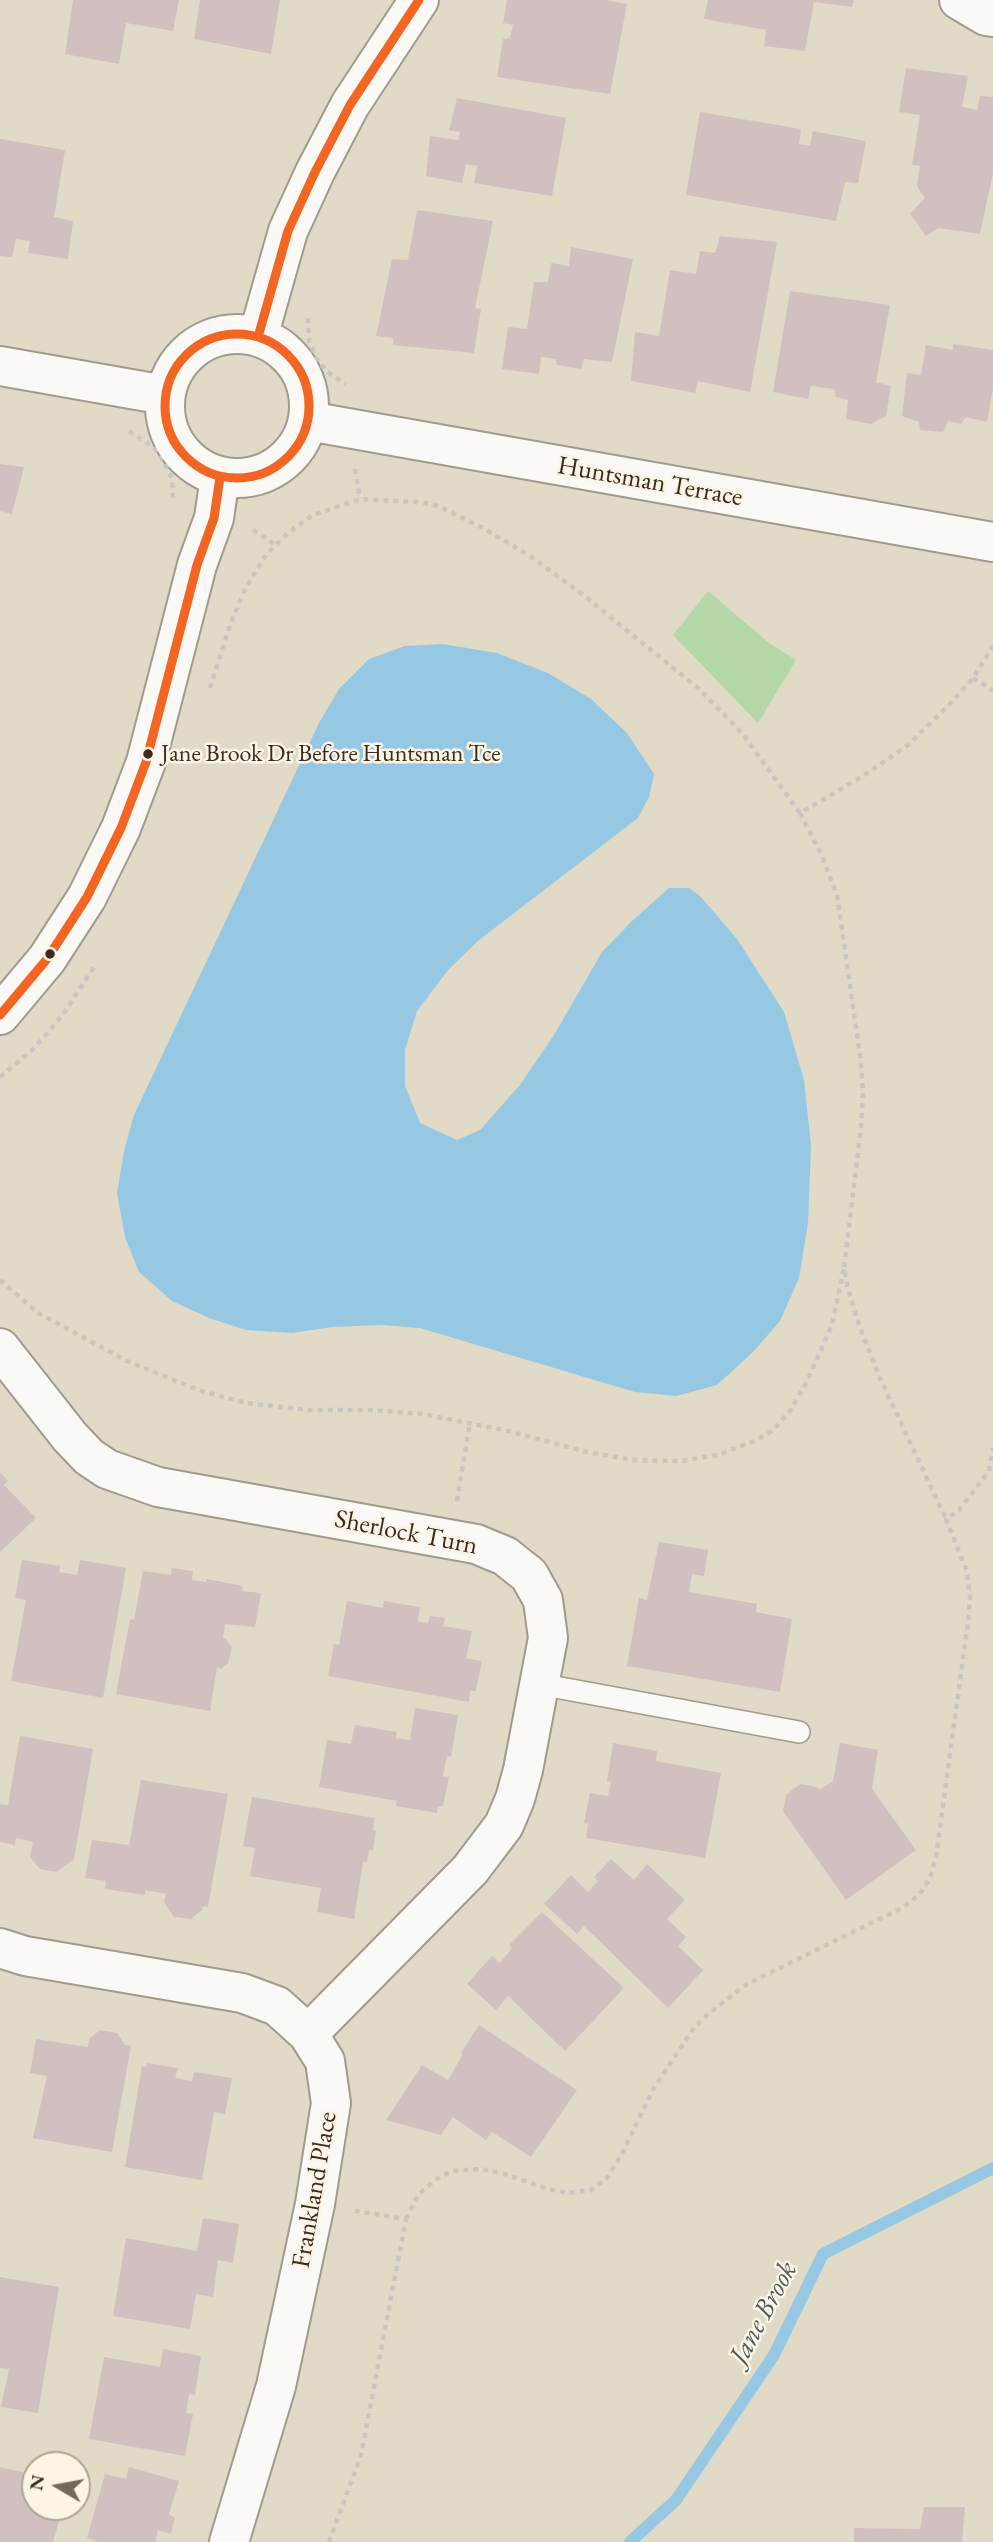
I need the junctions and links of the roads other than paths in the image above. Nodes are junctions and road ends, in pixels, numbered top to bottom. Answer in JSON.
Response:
{"nodes":[{"id":1,"x":419,"y":0,"type":"edge"},
{"id":2,"x":959,"y":0,"type":"edge"},
{"id":3,"x":993,"y":17,"type":"edge"},
{"id":4,"x":258,"y":337,"type":"junction"},
{"id":5,"x":0,"y":366,"type":"edge"},
{"id":6,"x":165,"y":395,"type":"junction"},
{"id":7,"x":307,"y":421,"type":"junction"},
{"id":8,"x":220,"y":477,"type":"junction"},
{"id":9,"x":993,"y":542,"type":"edge"},
{"id":10,"x":0,"y":1015,"type":"edge"},
{"id":11,"x":0,"y":1348,"type":"edge"},
{"id":12,"x":539,"y":1684,"type":"junction"},
{"id":13,"x":799,"y":1732,"type":"dead end"},
{"id":14,"x":0,"y":1948,"type":"edge"},
{"id":15,"x":308,"y":2034,"type":"junction"},
{"id":16,"x":229,"y":2542,"type":"edge"}],
"edges":[{"from":1,"to":4,"type":"street"},
{"from":2,"to":3,"type":"street"},
{"from":4,"to":6,"type":"street"},
{"from":4,"to":7,"type":"street"},
{"from":5,"to":6,"type":"street"},
{"from":6,"to":8,"type":"street"},
{"from":7,"to":8,"type":"street"},
{"from":7,"to":9,"type":"street","name":"Huntsman Terrace"},
{"from":8,"to":10,"type":"street"},
{"from":11,"to":12,"type":"street","name":"Sherlock Turn"},
{"from":12,"to":13,"type":"lane"},
{"from":12,"to":15,"type":"street","name":"Sherlock Turn"},
{"from":14,"to":15,"type":"street","name":"Frankland Place"},
{"from":15,"to":16,"type":"street","name":"Frankland Place"}]}
